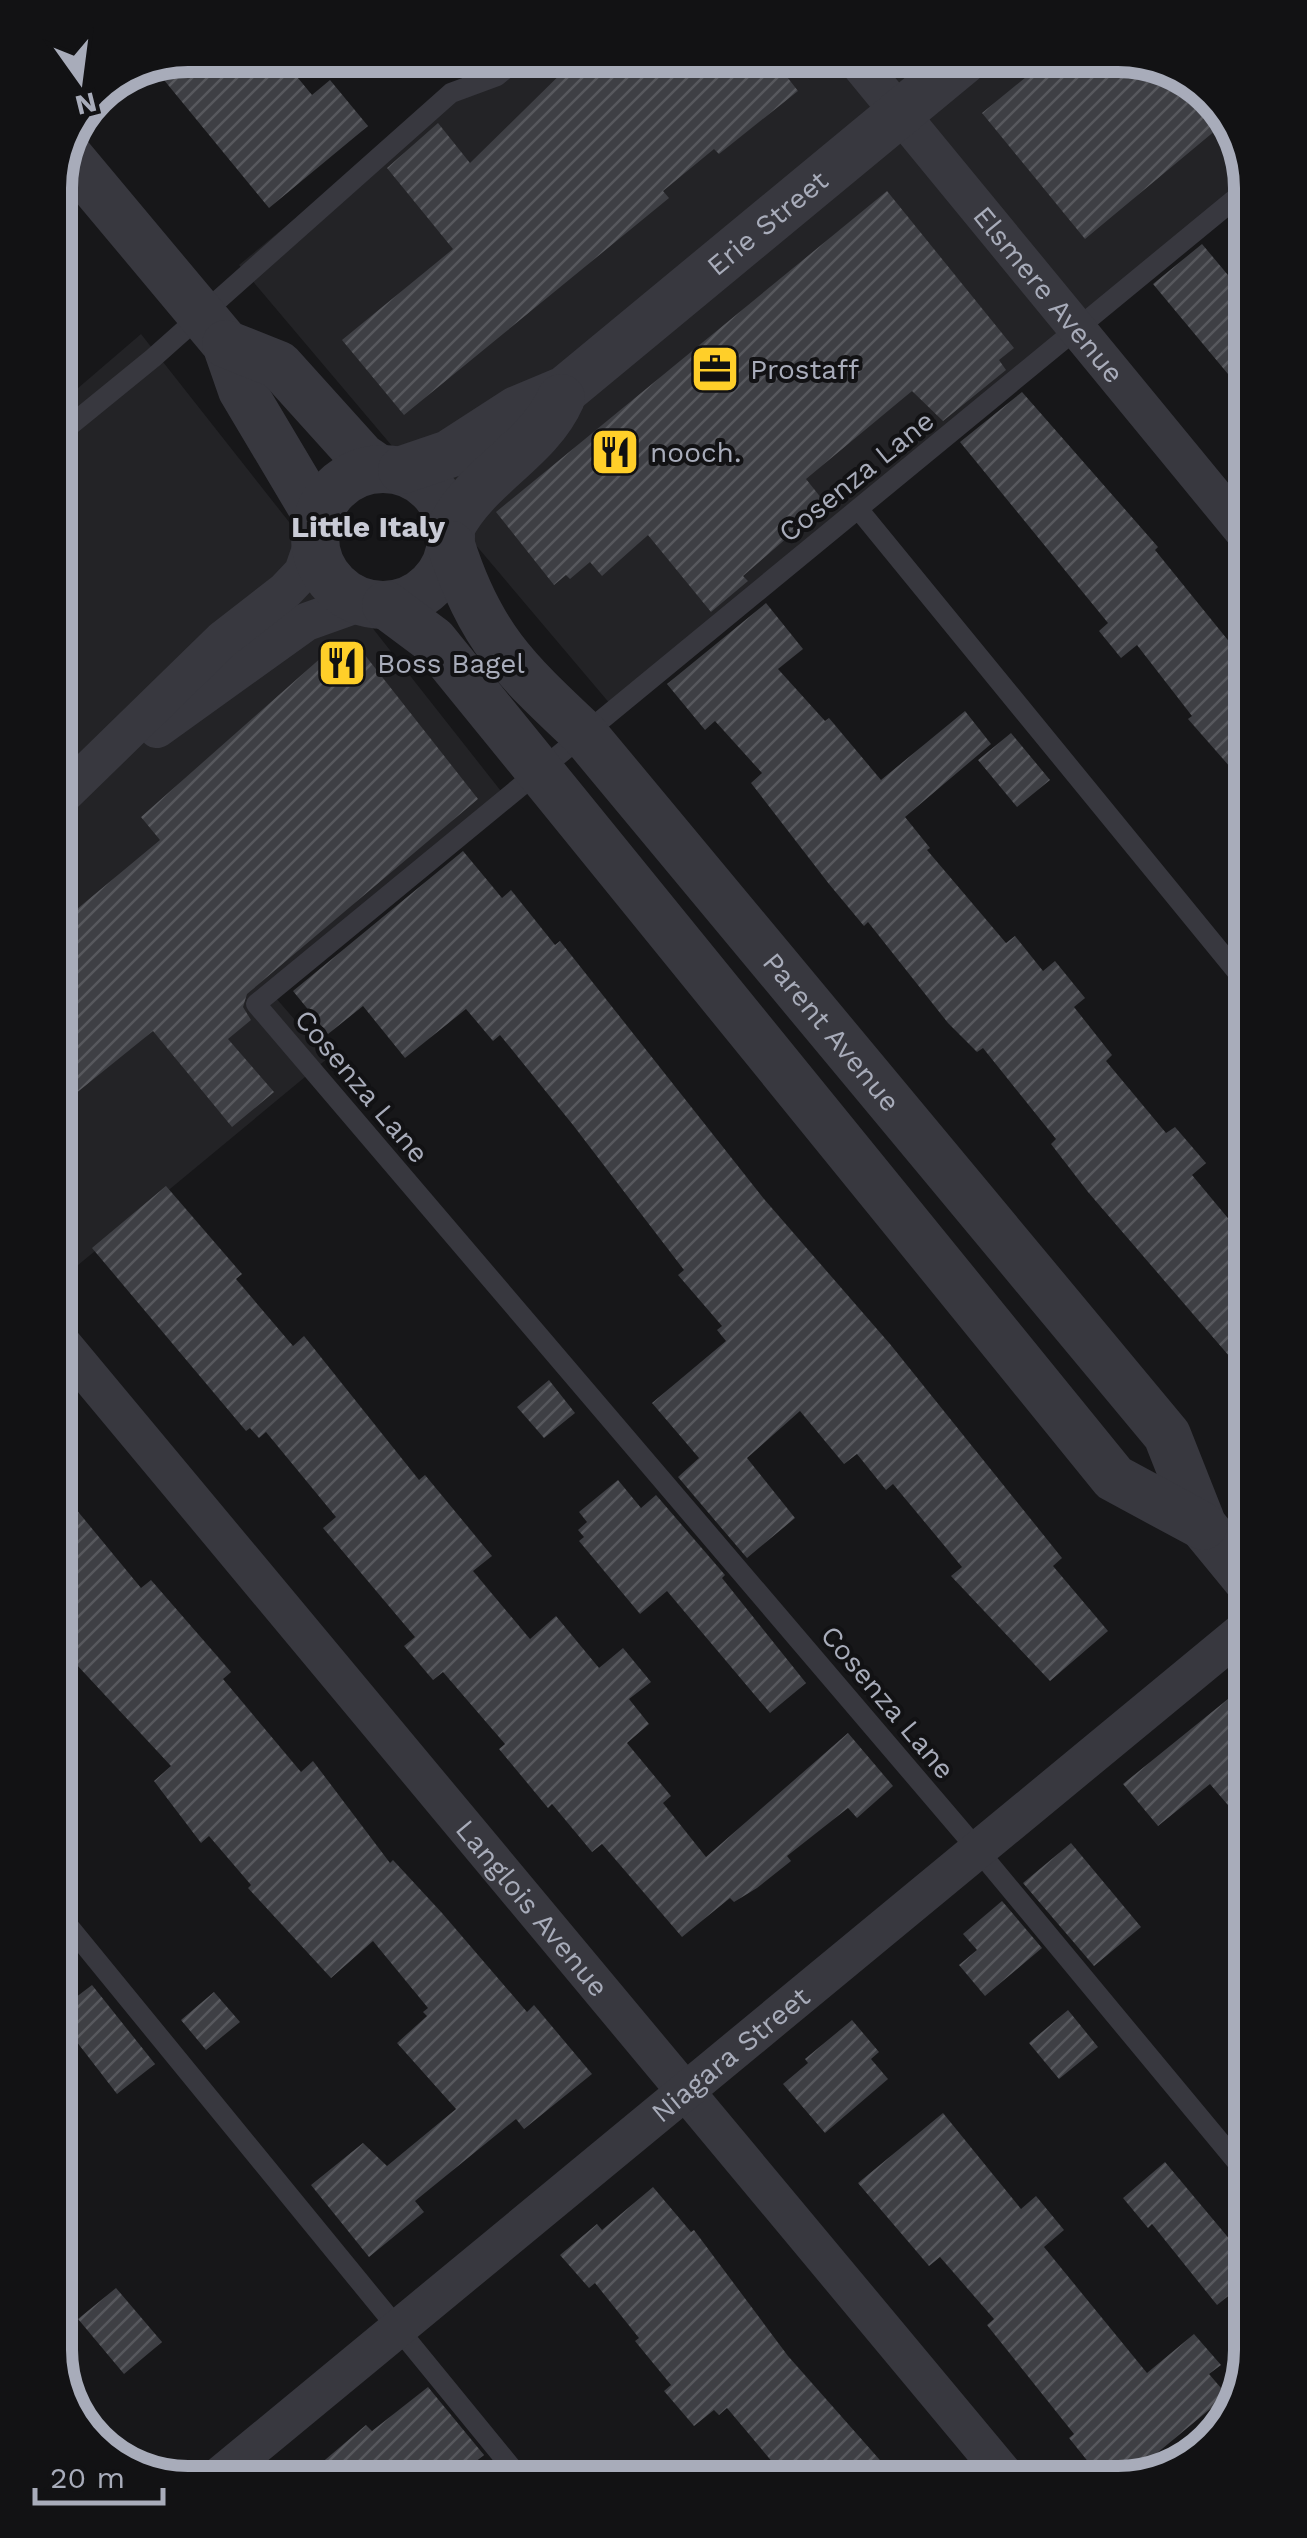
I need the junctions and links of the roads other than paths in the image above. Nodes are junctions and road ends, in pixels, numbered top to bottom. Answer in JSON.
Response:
{"nodes":[{"id":1,"x":494,"y":72,"type":"edge"},
{"id":2,"x":502,"y":72,"type":"edge"},
{"id":3,"x":867,"y":73,"type":"edge"},
{"id":4,"x":949,"y":73,"type":"edge"},
{"id":5,"x":497,"y":76,"type":"junction"},
{"id":6,"x":900,"y":113,"type":"junction"},
{"id":7,"x":76,"y":163,"type":"edge"},
{"id":8,"x":1234,"y":200,"type":"edge"},
{"id":9,"x":214,"y":328,"type":"junction"},
{"id":10,"x":1077,"y":329,"type":"junction"},
{"id":11,"x":564,"y":390,"type":"junction"},
{"id":12,"x":73,"y":425,"type":"edge"},
{"id":13,"x":390,"y":469,"type":"junction"},
{"id":14,"x":859,"y":510,"type":"junction"},
{"id":15,"x":1234,"y":520,"type":"edge"},
{"id":16,"x":315,"y":528,"type":"junction"},
{"id":17,"x":451,"y":536,"type":"junction"},
{"id":18,"x":374,"y":604,"type":"junction"},
{"id":19,"x":584,"y":734,"type":"junction"},
{"id":20,"x":73,"y":771,"type":"edge"},
{"id":21,"x":538,"y":772,"type":"junction"},
{"id":22,"x":73,"y":773,"type":"edge"},
{"id":23,"x":723,"y":902,"type":"junction"},
{"id":24,"x":675,"y":940,"type":"junction"},
{"id":25,"x":1234,"y":968,"type":"edge"},
{"id":26,"x":964,"y":1193,"type":"junction"},
{"id":27,"x":914,"y":1233,"type":"junction"},
{"id":28,"x":72,"y":1356,"type":"edge"},
{"id":29,"x":1203,"y":1526,"type":"junction"},
{"id":30,"x":1234,"y":1565,"type":"edge"},
{"id":31,"x":1234,"y":1638,"type":"edge"},
{"id":32,"x":977,"y":1850,"type":"junction"},
{"id":33,"x":72,"y":1930,"type":"edge"},
{"id":34,"x":686,"y":2091,"type":"junction"},
{"id":35,"x":1234,"y":2159,"type":"edge"},
{"id":36,"x":396,"y":2330,"type":"junction"},
{"id":37,"x":233,"y":2465,"type":"edge"},
{"id":38,"x":510,"y":2465,"type":"edge"},
{"id":39,"x":997,"y":2466,"type":"edge"}],
"edges":[{"from":1,"to":5,"type":"lane"},
{"from":2,"to":5,"type":"lane"},
{"from":3,"to":6,"type":"street","name":"Elsmere Avenue"},
{"from":4,"to":6,"type":"street","name":"Erie Street"},
{"from":5,"to":9,"type":"lane"},
{"from":6,"to":10,"type":"street","name":"Elsmere Avenue"},
{"from":6,"to":11,"type":"street","name":"Erie Street"},
{"from":7,"to":9,"type":"street"},
{"from":8,"to":10,"type":"lane","name":"Cosenza Lane"},
{"from":9,"to":12,"type":"lane"},
{"from":9,"to":13,"type":"street"},
{"from":9,"to":16,"type":"street"},
{"from":10,"to":14,"type":"lane","name":"Cosenza Lane"},
{"from":10,"to":15,"type":"street","name":"Elsmere Avenue"},
{"from":11,"to":13,"type":"street","name":"Erie Street"},
{"from":11,"to":17,"type":"street","name":"Erie Street"},
{"from":13,"to":16,"type":"street"},
{"from":13,"to":17,"type":"street"},
{"from":14,"to":19,"type":"lane","name":"Cosenza Lane"},
{"from":14,"to":25,"type":"lane"},
{"from":16,"to":18,"type":"street"},
{"from":16,"to":20,"type":"street"},
{"from":17,"to":18,"type":"street"},
{"from":17,"to":19,"type":"street","name":"Parent Avenue"},
{"from":18,"to":21,"type":"street","name":"Parent Avenue"},
{"from":18,"to":22,"type":"street"},
{"from":19,"to":21,"type":"lane","name":"Cosenza Lane"},
{"from":19,"to":23,"type":"street","name":"Parent Avenue"},
{"from":21,"to":24,"type":"street","name":"Parent Avenue"},
{"from":21,"to":32,"type":"lane","name":"Cosenza Lane"},
{"from":23,"to":24,"type":"street"},
{"from":23,"to":26,"type":"street","name":"Parent Avenue"},
{"from":24,"to":27,"type":"street","name":"Parent Avenue"},
{"from":26,"to":27,"type":"street"},
{"from":26,"to":29,"type":"street","name":"Parent Avenue"},
{"from":27,"to":29,"type":"street","name":"Parent Avenue"},
{"from":28,"to":34,"type":"street","name":"Langlois Avenue"},
{"from":29,"to":30,"type":"street","name":"Parent Avenue"},
{"from":31,"to":32,"type":"street","name":"Niagara Street"},
{"from":32,"to":34,"type":"street","name":"Niagara Street"},
{"from":32,"to":35,"type":"lane","name":"Cosenza Lane"},
{"from":33,"to":36,"type":"lane"},
{"from":34,"to":36,"type":"street","name":"Niagara Street"},
{"from":34,"to":39,"type":"street","name":"Langlois Avenue"},
{"from":36,"to":37,"type":"street","name":"Niagara Street"},
{"from":36,"to":38,"type":"lane"}]}
